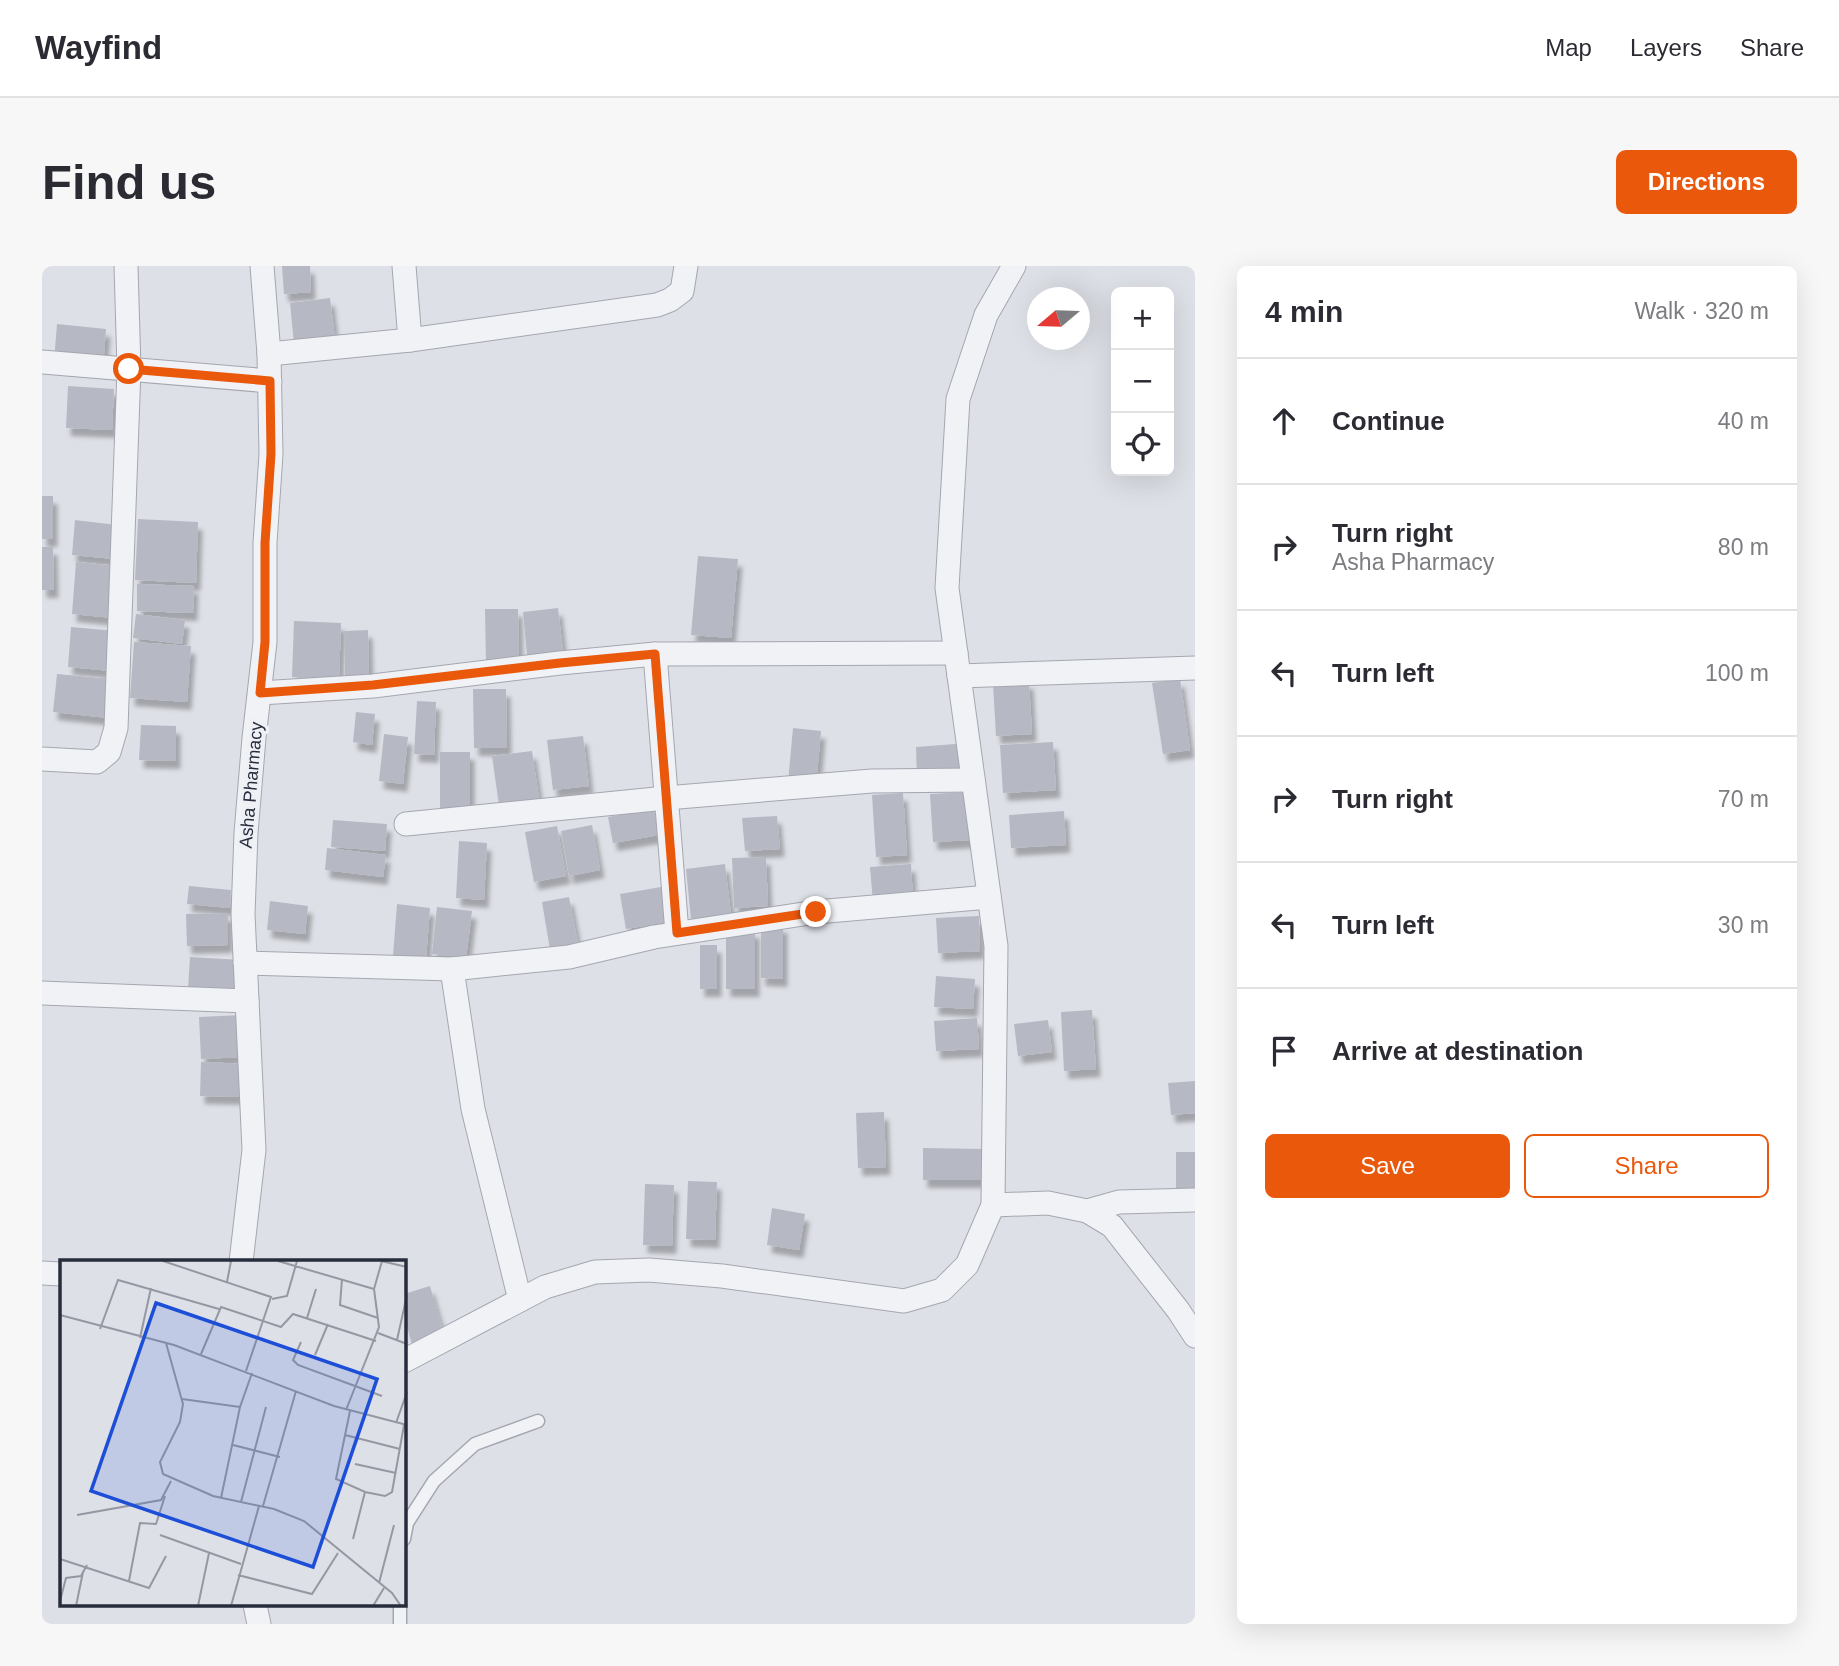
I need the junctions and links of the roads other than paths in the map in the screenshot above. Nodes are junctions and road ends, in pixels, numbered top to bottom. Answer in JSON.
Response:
{"nodes":[{"id":1,"x":126,"y":266,"type":"edge"},
{"id":2,"x":262,"y":266,"type":"edge"},
{"id":3,"x":404,"y":266,"type":"edge"},
{"id":4,"x":686,"y":266,"type":"edge"},
{"id":5,"x":1014,"y":266,"type":"edge"},
{"id":6,"x":410,"y":340,"type":"junction"},
{"id":7,"x":269,"y":354,"type":"junction"},
{"id":8,"x":42,"y":362,"type":"edge"},
{"id":9,"x":129,"y":369,"type":"junction"},
{"id":10,"x":270,"y":381,"type":"junction"},
{"id":11,"x":956,"y":653,"type":"junction"},
{"id":12,"x":655,"y":654,"type":"junction"},
{"id":13,"x":1195,"y":668,"type":"edge"},
{"id":14,"x":959,"y":676,"type":"junction"},
{"id":15,"x":260,"y":693,"type":"junction"},
{"id":16,"x":42,"y":759,"type":"edge"},
{"id":17,"x":973,"y":780,"type":"junction"},
{"id":18,"x":666,"y":798,"type":"junction"},
{"id":19,"x":406,"y":824,"type":"dead end"},
{"id":20,"x":989,"y":897,"type":"junction"},
{"id":21,"x":677,"y":933,"type":"junction"},
{"id":22,"x":245,"y":963,"type":"junction"},
{"id":23,"x":452,"y":969,"type":"junction"},
{"id":24,"x":42,"y":993,"type":"edge"},
{"id":25,"x":247,"y":1000,"type":"junction"},
{"id":26,"x":1195,"y":1200,"type":"edge"},
{"id":27,"x":993,"y":1205,"type":"junction"},
{"id":28,"x":1087,"y":1211,"type":"junction"},
{"id":29,"x":241,"y":1260,"type":"edge"},
{"id":30,"x":42,"y":1273,"type":"edge"},
{"id":31,"x":60,"y":1274,"type":"edge"},
{"id":32,"x":520,"y":1300,"type":"junction"},
{"id":33,"x":1195,"y":1336,"type":"edge"},
{"id":34,"x":406,"y":1360,"type":"edge"},
{"id":35,"x":538,"y":1421,"type":"dead end"},
{"id":36,"x":406,"y":1528,"type":"edge"},
{"id":37,"x":255,"y":1606,"type":"edge"},
{"id":38,"x":400,"y":1606,"type":"edge"},
{"id":39,"x":259,"y":1624,"type":"edge"},
{"id":40,"x":401,"y":1624,"type":"edge"}],
"edges":[{"from":1,"to":9,"type":"street"},
{"from":2,"to":7,"type":"street","name":"Asha Pharmacy"},
{"from":3,"to":6,"type":"street"},
{"from":4,"to":6,"type":"street"},
{"from":5,"to":11,"type":"street"},
{"from":6,"to":7,"type":"street"},
{"from":7,"to":10,"type":"street","name":"Asha Pharmacy"},
{"from":8,"to":9,"type":"street"},
{"from":9,"to":10,"type":"street"},
{"from":9,"to":16,"type":"street"},
{"from":10,"to":15,"type":"street","name":"Asha Pharmacy"},
{"from":11,"to":12,"type":"street"},
{"from":11,"to":14,"type":"street"},
{"from":12,"to":15,"type":"street"},
{"from":12,"to":18,"type":"street"},
{"from":13,"to":14,"type":"street"},
{"from":14,"to":17,"type":"street"},
{"from":15,"to":22,"type":"street","name":"Asha Pharmacy"},
{"from":17,"to":18,"type":"street"},
{"from":17,"to":20,"type":"street"},
{"from":18,"to":19,"type":"street"},
{"from":18,"to":21,"type":"street"},
{"from":20,"to":21,"type":"street"},
{"from":20,"to":27,"type":"street"},
{"from":21,"to":23,"type":"street"},
{"from":22,"to":23,"type":"street"},
{"from":22,"to":25,"type":"street","name":"Asha Pharmacy"},
{"from":23,"to":32,"type":"street"},
{"from":24,"to":25,"type":"street"},
{"from":25,"to":29,"type":"street","name":"Asha Pharmacy"},
{"from":26,"to":28,"type":"street"},
{"from":27,"to":28,"type":"street"},
{"from":27,"to":32,"type":"street"},
{"from":28,"to":33,"type":"street"},
{"from":30,"to":31,"type":"street"},
{"from":32,"to":34,"type":"street"},
{"from":35,"to":36,"type":"lane"},
{"from":37,"to":39,"type":"street"},
{"from":38,"to":40,"type":"lane"}]}
